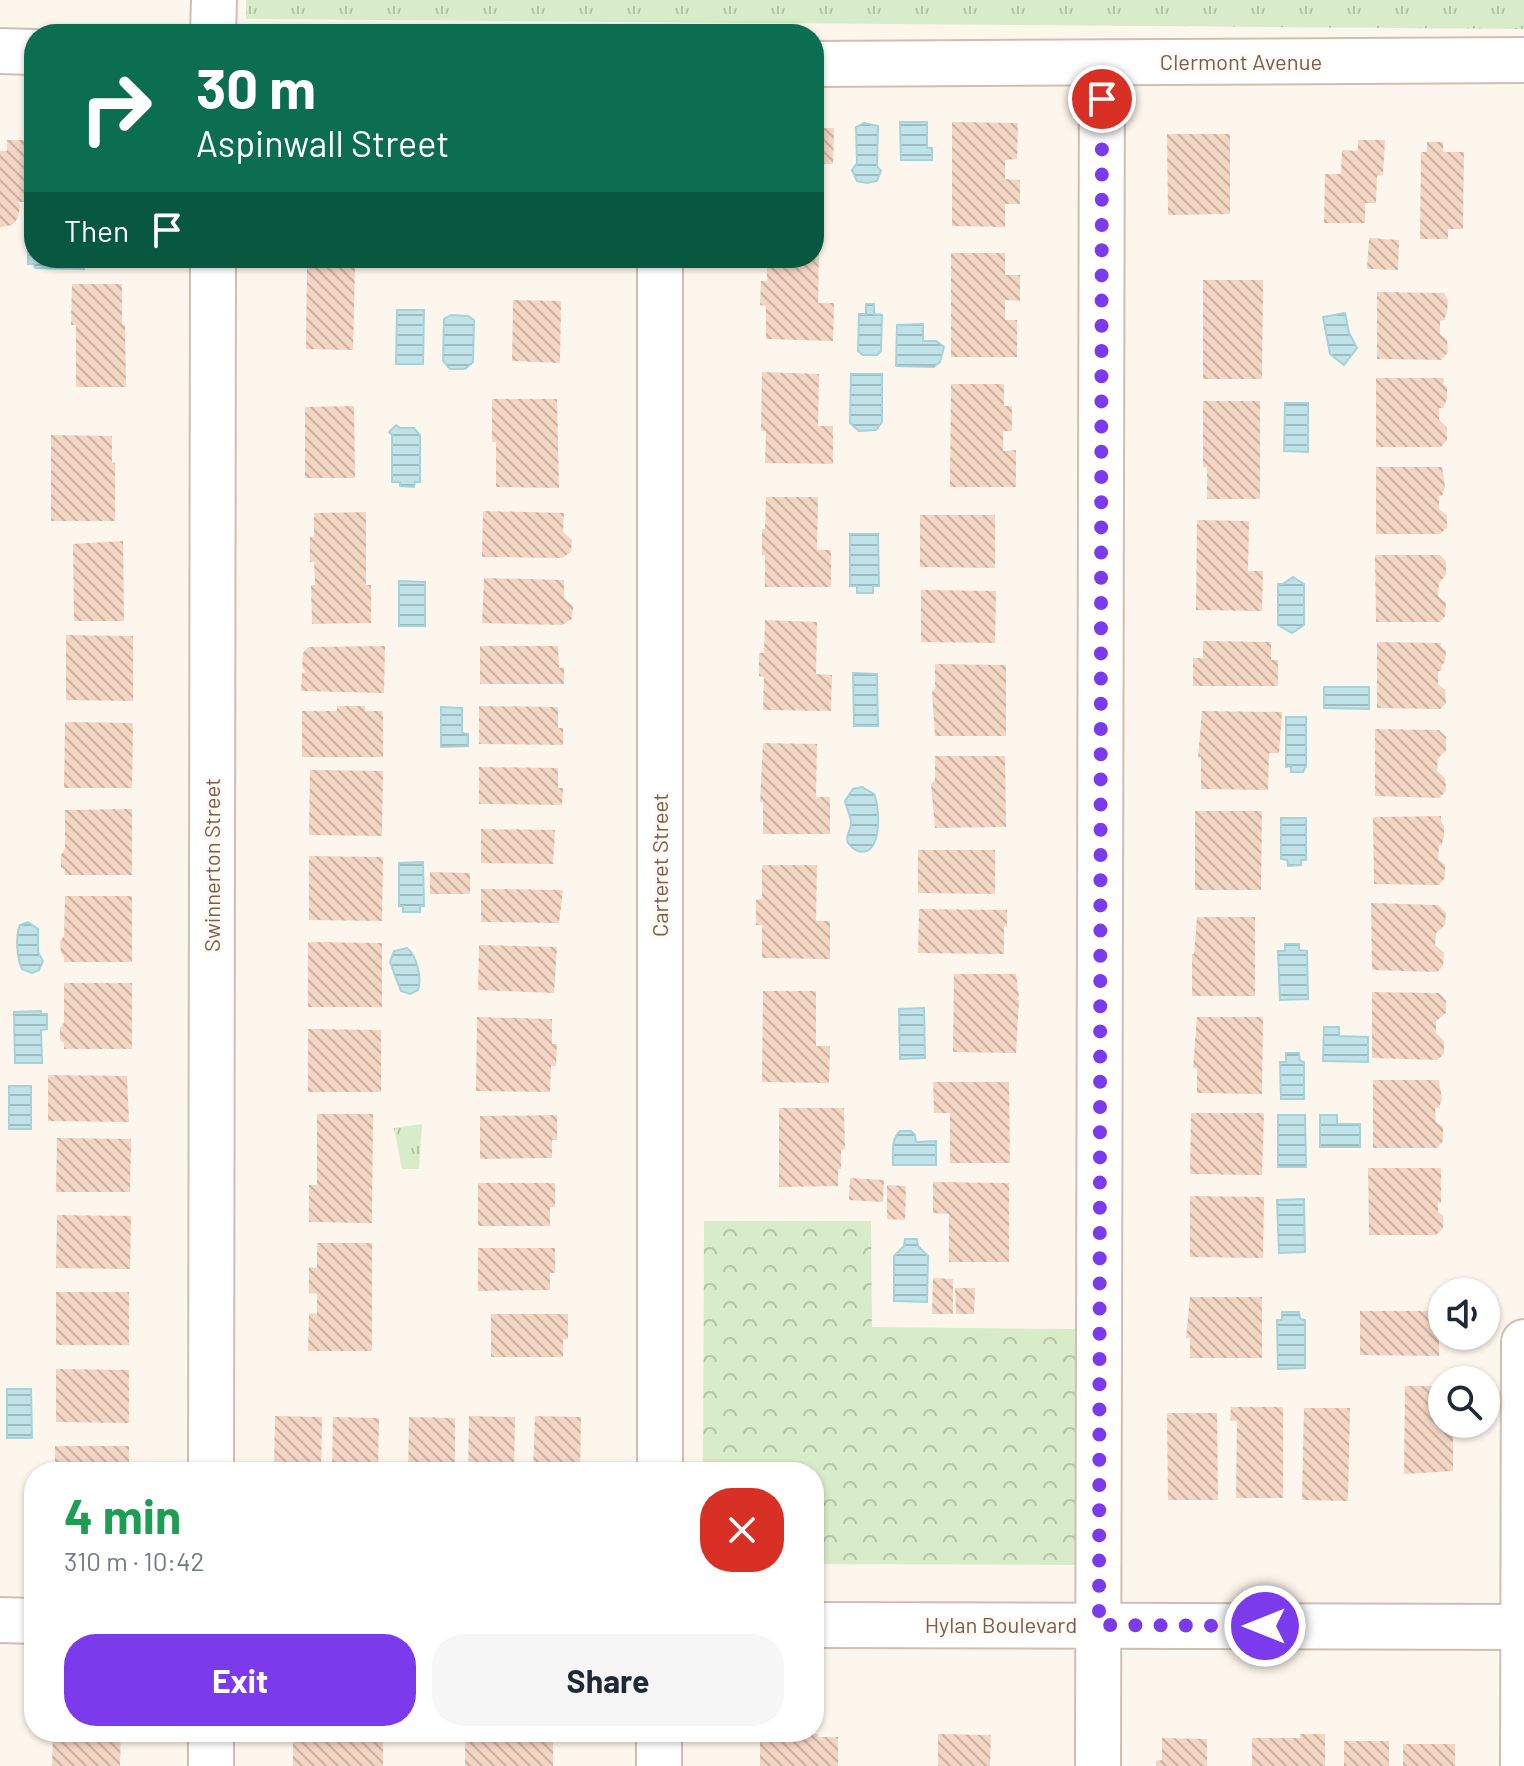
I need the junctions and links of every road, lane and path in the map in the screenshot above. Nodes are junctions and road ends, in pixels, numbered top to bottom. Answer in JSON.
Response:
{"nodes":[{"id":1,"x":214,"y":0,"type":"edge"},
{"id":2,"x":213,"y":24,"type":"edge"},
{"id":3,"x":0,"y":51,"type":"edge"},
{"id":4,"x":24,"y":52,"type":"edge"},
{"id":5,"x":1524,"y":60,"type":"edge"},
{"id":6,"x":1102,"y":63,"type":"junction"},
{"id":7,"x":824,"y":64,"type":"edge"},
{"id":8,"x":213,"y":268,"type":"edge"},
{"id":9,"x":660,"y":268,"type":"edge"},
{"id":10,"x":1524,"y":1342,"type":"edge"},
{"id":11,"x":211,"y":1462,"type":"edge"},
{"id":12,"x":660,"y":1462,"type":"edge"},
{"id":13,"x":0,"y":1620,"type":"edge"},
{"id":14,"x":24,"y":1621,"type":"edge"},
{"id":15,"x":824,"y":1625,"type":"edge"},
{"id":16,"x":1099,"y":1625,"type":"junction"},
{"id":17,"x":1523,"y":1627,"type":"edge"},
{"id":18,"x":211,"y":1742,"type":"edge"},
{"id":19,"x":659,"y":1742,"type":"edge"},
{"id":20,"x":211,"y":1766,"type":"edge"},
{"id":21,"x":659,"y":1766,"type":"edge"},
{"id":22,"x":1098,"y":1766,"type":"edge"},
{"id":23,"x":1523,"y":1766,"type":"edge"}],
"edges":[{"from":1,"to":2,"type":"street"},
{"from":3,"to":4,"type":"street"},
{"from":5,"to":6,"type":"street","name":"Clermont Avenue"},
{"from":6,"to":7,"type":"street","name":"Clermont Avenue"},
{"from":6,"to":16,"type":"street"},
{"from":8,"to":11,"type":"street","name":"Swinnerton Street"},
{"from":9,"to":12,"type":"street","name":"Carteret Street"},
{"from":10,"to":17,"type":"street"},
{"from":13,"to":14,"type":"street"},
{"from":15,"to":16,"type":"street","name":"Hylan Boulevard"},
{"from":16,"to":17,"type":"street","name":"Hylan Boulevard"},
{"from":16,"to":22,"type":"street"},
{"from":17,"to":23,"type":"street"},
{"from":18,"to":20,"type":"street"},
{"from":19,"to":21,"type":"street"}]}
